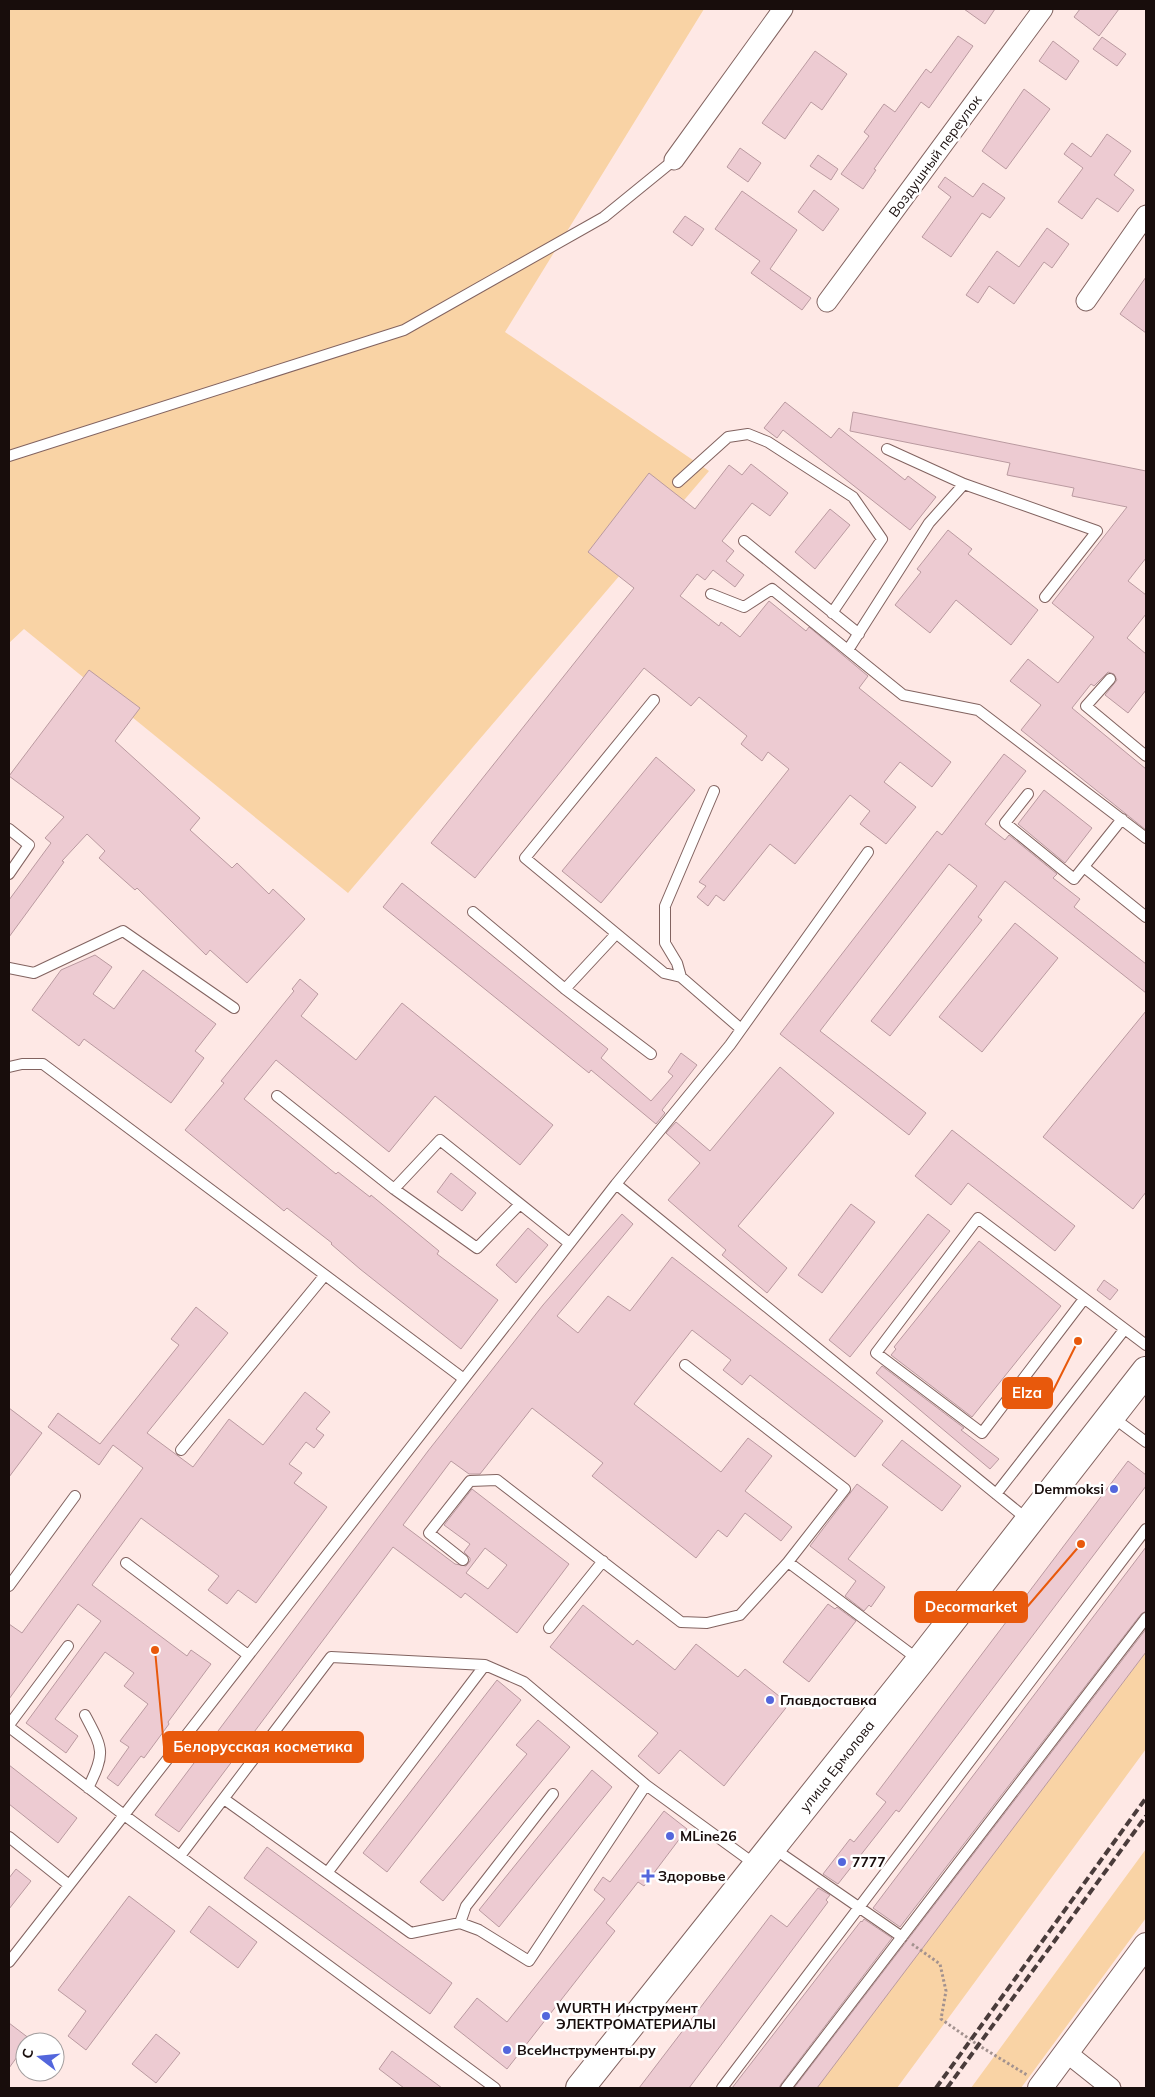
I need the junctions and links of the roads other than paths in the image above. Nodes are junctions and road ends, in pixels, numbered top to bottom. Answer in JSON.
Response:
{"nodes":[{"id":1,"x":783,"y":9,"type":"edge"},
{"id":2,"x":1043,"y":9,"type":"edge"},
{"id":3,"x":674,"y":160,"type":"joint"},
{"id":4,"x":1146,"y":215,"type":"edge"},
{"id":5,"x":1086,"y":301,"type":"dead end"},
{"id":6,"x":827,"y":302,"type":"dead end"},
{"id":7,"x":887,"y":449,"type":"dead end"},
{"id":8,"x":9,"y":456,"type":"edge"},
{"id":9,"x":678,"y":482,"type":"dead end"},
{"id":10,"x":964,"y":484,"type":"junction"},
{"id":11,"x":744,"y":542,"type":"dead end"},
{"id":12,"x":711,"y":594,"type":"dead end"},
{"id":13,"x":1046,"y":597,"type":"dead end"},
{"id":14,"x":832,"y":613,"type":"junction"},
{"id":15,"x":859,"y":634,"type":"junction"},
{"id":16,"x":848,"y":650,"type":"junction"},
{"id":17,"x":1110,"y":679,"type":"dead end"},
{"id":18,"x":654,"y":700,"type":"dead end"},
{"id":19,"x":1146,"y":756,"type":"edge"},
{"id":20,"x":714,"y":791,"type":"dead end"},
{"id":21,"x":1028,"y":794,"type":"dead end"},
{"id":22,"x":1122,"y":819,"type":"junction"},
{"id":23,"x":9,"y":829,"type":"edge"},
{"id":24,"x":1146,"y":838,"type":"edge"},
{"id":25,"x":868,"y":852,"type":"dead end"},
{"id":26,"x":1084,"y":867,"type":"junction"},
{"id":27,"x":9,"y":874,"type":"edge"},
{"id":28,"x":473,"y":912,"type":"dead end"},
{"id":29,"x":1146,"y":917,"type":"edge"},
{"id":30,"x":616,"y":934,"type":"junction"},
{"id":31,"x":9,"y":968,"type":"edge"},
{"id":32,"x":681,"y":977,"type":"junction"},
{"id":33,"x":565,"y":989,"type":"junction"},
{"id":34,"x":234,"y":1008,"type":"dead end"},
{"id":35,"x":741,"y":1029,"type":"junction"},
{"id":36,"x":651,"y":1054,"type":"dead end"},
{"id":37,"x":9,"y":1068,"type":"edge"},
{"id":38,"x":277,"y":1096,"type":"dead end"},
{"id":39,"x":616,"y":1184,"type":"junction"},
{"id":40,"x":394,"y":1189,"type":"junction"},
{"id":41,"x":520,"y":1204,"type":"junction"},
{"id":42,"x":570,"y":1244,"type":"junction"},
{"id":43,"x":325,"y":1275,"type":"junction"},
{"id":44,"x":1084,"y":1299,"type":"junction"},
{"id":45,"x":1124,"y":1330,"type":"junction"},
{"id":46,"x":1146,"y":1345,"type":"edge"},
{"id":47,"x":685,"y":1366,"type":"dead end"},
{"id":48,"x":1146,"y":1371,"type":"edge"},
{"id":49,"x":464,"y":1378,"type":"junction"},
{"id":50,"x":1111,"y":1416,"type":"junction"},
{"id":51,"x":1146,"y":1442,"type":"edge"},
{"id":52,"x":181,"y":1450,"type":"dead end"},
{"id":53,"x":996,"y":1494,"type":"junction"},
{"id":54,"x":75,"y":1496,"type":"dead end"},
{"id":55,"x":1029,"y":1521,"type":"junction"},
{"id":56,"x":1146,"y":1529,"type":"edge"},
{"id":57,"x":463,"y":1560,"type":"dead end"},
{"id":58,"x":603,"y":1561,"type":"junction"},
{"id":59,"x":788,"y":1562,"type":"junction"},
{"id":60,"x":126,"y":1563,"type":"dead end"},
{"id":61,"x":9,"y":1586,"type":"edge"},
{"id":62,"x":1146,"y":1618,"type":"edge"},
{"id":63,"x":549,"y":1628,"type":"dead end"},
{"id":64,"x":68,"y":1646,"type":"dead end"},
{"id":65,"x":248,"y":1656,"type":"junction"},
{"id":66,"x":920,"y":1660,"type":"junction"},
{"id":67,"x":484,"y":1665,"type":"junction"},
{"id":68,"x":85,"y":1715,"type":"dead end"},
{"id":69,"x":9,"y":1726,"type":"edge"},
{"id":70,"x":646,"y":1785,"type":"junction"},
{"id":71,"x":88,"y":1788,"type":"junction"},
{"id":72,"x":553,"y":1794,"type":"dead end"},
{"id":73,"x":224,"y":1799,"type":"junction"},
{"id":74,"x":124,"y":1815,"type":"junction"},
{"id":75,"x":9,"y":1837,"type":"edge"},
{"id":76,"x":180,"y":1856,"type":"junction"},
{"id":77,"x":765,"y":1856,"type":"junction"},
{"id":78,"x":327,"y":1873,"type":"junction"},
{"id":79,"x":69,"y":1885,"type":"junction"},
{"id":80,"x":860,"y":1908,"type":"junction"},
{"id":81,"x":460,"y":1923,"type":"junction"},
{"id":82,"x":902,"y":1937,"type":"junction"},
{"id":83,"x":1146,"y":1945,"type":"edge"},
{"id":84,"x":9,"y":1962,"type":"edge"},
{"id":85,"x":1067,"y":2053,"type":"junction"},
{"id":86,"x":1042,"y":2086,"type":"edge"},
{"id":87,"x":495,"y":2088,"type":"edge"},
{"id":88,"x":580,"y":2088,"type":"edge"},
{"id":89,"x":722,"y":2088,"type":"edge"},
{"id":90,"x":786,"y":2088,"type":"edge"},
{"id":91,"x":1111,"y":2088,"type":"edge"}],
"edges":[{"from":1,"to":3,"type":"street"},
{"from":2,"to":6,"type":"street","name":"Воздушный переулок"},
{"from":3,"to":8,"type":"lane"},
{"from":4,"to":5,"type":"street"},
{"from":7,"to":10,"type":"lane"},
{"from":9,"to":14,"type":"lane"},
{"from":10,"to":13,"type":"lane"},
{"from":10,"to":15,"type":"lane"},
{"from":11,"to":14,"type":"lane"},
{"from":12,"to":16,"type":"lane"},
{"from":14,"to":15,"type":"lane"},
{"from":15,"to":16,"type":"lane"},
{"from":16,"to":22,"type":"lane"},
{"from":17,"to":19,"type":"lane"},
{"from":18,"to":30,"type":"lane"},
{"from":20,"to":32,"type":"lane"},
{"from":21,"to":26,"type":"lane"},
{"from":22,"to":24,"type":"lane"},
{"from":22,"to":26,"type":"lane"},
{"from":23,"to":27,"type":"lane"},
{"from":25,"to":35,"type":"lane"},
{"from":26,"to":29,"type":"lane"},
{"from":28,"to":33,"type":"lane"},
{"from":30,"to":32,"type":"lane"},
{"from":30,"to":33,"type":"lane"},
{"from":31,"to":34,"type":"lane"},
{"from":32,"to":35,"type":"lane"},
{"from":33,"to":36,"type":"lane"},
{"from":35,"to":39,"type":"lane"},
{"from":37,"to":43,"type":"lane"},
{"from":38,"to":40,"type":"lane"},
{"from":39,"to":42,"type":"lane"},
{"from":39,"to":53,"type":"lane"},
{"from":40,"to":41,"type":"lane"},
{"from":40,"to":41,"type":"lane"},
{"from":41,"to":42,"type":"lane"},
{"from":42,"to":49,"type":"lane"},
{"from":43,"to":49,"type":"lane"},
{"from":43,"to":52,"type":"lane"},
{"from":44,"to":44,"type":"lane"},
{"from":44,"to":45,"type":"lane"},
{"from":45,"to":46,"type":"lane"},
{"from":45,"to":53,"type":"lane"},
{"from":47,"to":59,"type":"lane"},
{"from":48,"to":50,"type":"main road","name":"улица Ермолова"},
{"from":49,"to":65,"type":"lane"},
{"from":50,"to":51,"type":"lane"},
{"from":50,"to":55,"type":"main road","name":"улица Ермолова"},
{"from":53,"to":55,"type":"lane"},
{"from":54,"to":61,"type":"lane"},
{"from":55,"to":66,"type":"main road","name":"улица Ермолова"},
{"from":56,"to":80,"type":"lane"},
{"from":57,"to":58,"type":"lane"},
{"from":58,"to":59,"type":"lane"},
{"from":58,"to":63,"type":"lane"},
{"from":59,"to":66,"type":"lane"},
{"from":60,"to":65,"type":"lane"},
{"from":62,"to":82,"type":"lane"},
{"from":64,"to":69,"type":"lane"},
{"from":65,"to":74,"type":"lane"},
{"from":66,"to":77,"type":"main road","name":"улица Ермолова"},
{"from":67,"to":70,"type":"lane"},
{"from":67,"to":73,"type":"lane"},
{"from":67,"to":78,"type":"lane"},
{"from":68,"to":71,"type":"lane"},
{"from":69,"to":71,"type":"lane"},
{"from":70,"to":77,"type":"lane"},
{"from":70,"to":81,"type":"lane"},
{"from":71,"to":74,"type":"lane"},
{"from":72,"to":81,"type":"lane"},
{"from":73,"to":76,"type":"lane"},
{"from":73,"to":78,"type":"lane"},
{"from":74,"to":76,"type":"lane"},
{"from":74,"to":79,"type":"lane"},
{"from":75,"to":79,"type":"lane"},
{"from":76,"to":87,"type":"lane"},
{"from":77,"to":80,"type":"lane"},
{"from":77,"to":88,"type":"main road","name":"улица Ермолова"},
{"from":78,"to":81,"type":"lane"},
{"from":79,"to":84,"type":"lane"},
{"from":80,"to":82,"type":"lane"},
{"from":80,"to":89,"type":"lane"},
{"from":82,"to":90,"type":"lane"},
{"from":83,"to":85,"type":"street"},
{"from":85,"to":86,"type":"street"},
{"from":85,"to":91,"type":"street"}]}
